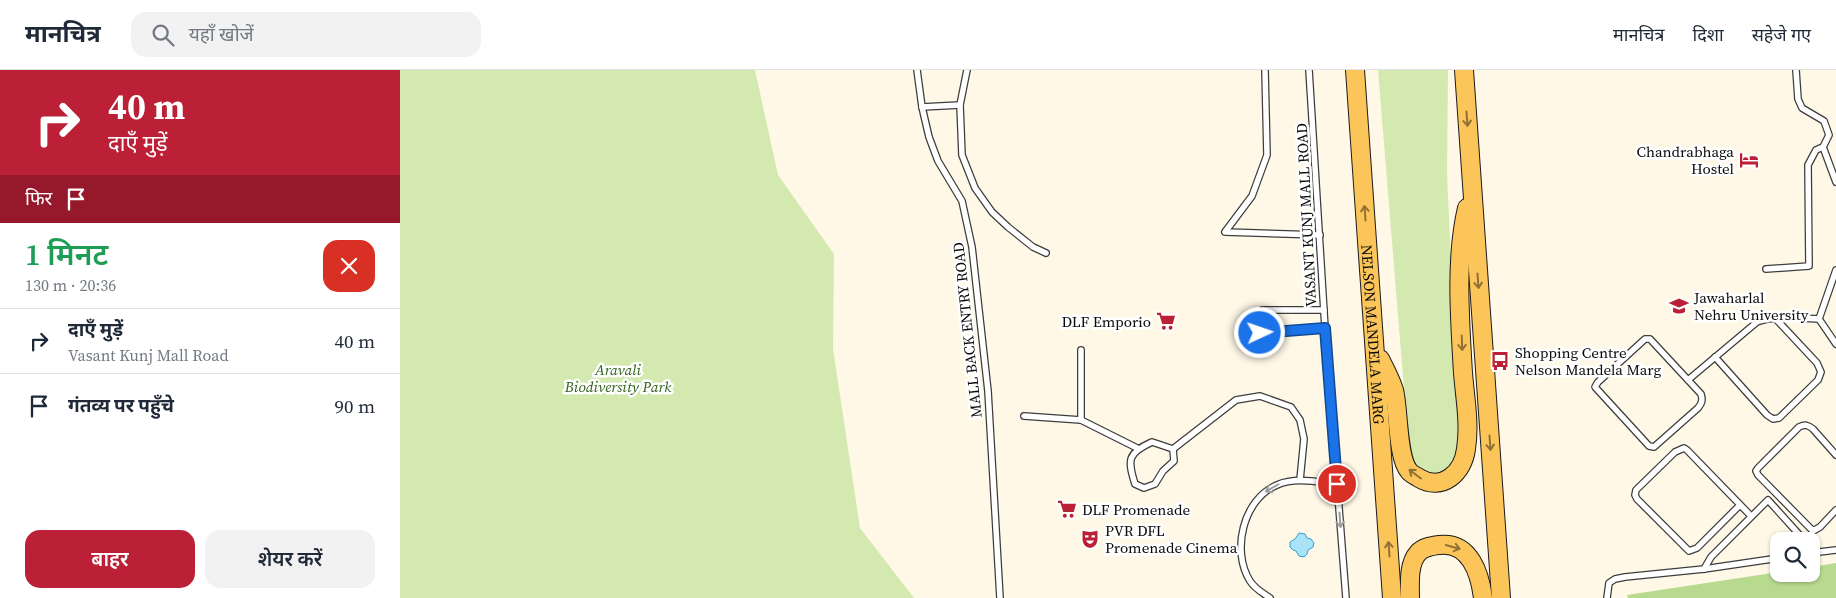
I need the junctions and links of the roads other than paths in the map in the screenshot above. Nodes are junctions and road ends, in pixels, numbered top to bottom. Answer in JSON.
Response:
{"nodes":[{"id":1,"x":917,"y":70,"type":"edge"},
{"id":2,"x":967,"y":70,"type":"edge"},
{"id":3,"x":1265,"y":70,"type":"edge"},
{"id":4,"x":1309,"y":70,"type":"edge"},
{"id":5,"x":1355,"y":70,"type":"edge"},
{"id":6,"x":1464,"y":70,"type":"edge"},
{"id":7,"x":1796,"y":70,"type":"edge"},
{"id":8,"x":960,"y":106,"type":"junction"},
{"id":9,"x":922,"y":107,"type":"junction"},
{"id":10,"x":1823,"y":146,"type":"junction"},
{"id":11,"x":1836,"y":182,"type":"edge"},
{"id":12,"x":1472,"y":190,"type":"junction"},
{"id":13,"x":1320,"y":235,"type":"junction"},
{"id":14,"x":1046,"y":253,"type":"dead end"},
{"id":15,"x":1766,"y":269,"type":"dead end"},
{"id":16,"x":1836,"y":270,"type":"edge"},
{"id":17,"x":1324,"y":310,"type":"junction"},
{"id":18,"x":1775,"y":318,"type":"junction"},
{"id":19,"x":1819,"y":319,"type":"junction"},
{"id":20,"x":1325,"y":328,"type":"junction"},
{"id":21,"x":1836,"y":344,"type":"edge"},
{"id":22,"x":1374,"y":345,"type":"junction"},
{"id":23,"x":1082,"y":350,"type":"dead end"},
{"id":24,"x":1715,"y":357,"type":"junction"},
{"id":25,"x":1688,"y":380,"type":"junction"},
{"id":26,"x":1024,"y":416,"type":"dead end"},
{"id":27,"x":1081,"y":420,"type":"junction"},
{"id":28,"x":1137,"y":448,"type":"junction"},
{"id":29,"x":1173,"y":449,"type":"junction"},
{"id":30,"x":1836,"y":455,"type":"edge"},
{"id":31,"x":1300,"y":480,"type":"junction"},
{"id":32,"x":1337,"y":484,"type":"junction"},
{"id":33,"x":1775,"y":493,"type":"junction"},
{"id":34,"x":1768,"y":500,"type":"junction"},
{"id":35,"x":1740,"y":505,"type":"junction"},
{"id":36,"x":1836,"y":510,"type":"edge"},
{"id":37,"x":1751,"y":516,"type":"junction"},
{"id":38,"x":1797,"y":532,"type":"edge"},
{"id":39,"x":1836,"y":550,"type":"edge"},
{"id":40,"x":1820,"y":551,"type":"edge"},
{"id":41,"x":1770,"y":559,"type":"edge"},
{"id":42,"x":1704,"y":569,"type":"junction"},
{"id":43,"x":1390,"y":595,"type":"edge"},
{"id":44,"x":1000,"y":598,"type":"edge"},
{"id":45,"x":1270,"y":598,"type":"edge"},
{"id":46,"x":1346,"y":598,"type":"edge"},
{"id":47,"x":1410,"y":598,"type":"edge"},
{"id":48,"x":1483,"y":598,"type":"edge"},
{"id":49,"x":1501,"y":598,"type":"edge"},
{"id":50,"x":1607,"y":598,"type":"edge"}],
"edges":[{"from":1,"to":9,"type":"lane","name":"MALL BACK ENTRY ROAD"},
{"from":2,"to":8,"type":"lane"},
{"from":3,"to":13,"type":"lane"},
{"from":4,"to":13,"type":"lane","name":"VASANT KUNJ MALL ROAD"},
{"from":22,"to":5,"type":"main road","name":"NELSON MANDELA MARG","one_way":true},
{"from":6,"to":12,"type":"main road","one_way":true},
{"from":7,"to":10,"type":"lane"},
{"from":8,"to":9,"type":"lane"},
{"from":8,"to":14,"type":"lane"},
{"from":9,"to":44,"type":"lane","name":"MALL BACK ENTRY ROAD"},
{"from":10,"to":11,"type":"lane"},
{"from":10,"to":15,"type":"lane"},
{"from":12,"to":22,"type":"main road","one_way":true},
{"from":12,"to":49,"type":"main road","one_way":true},
{"from":13,"to":17,"type":"lane","name":"VASANT KUNJ MALL ROAD"},
{"from":16,"to":19,"type":"lane"},
{"from":17,"to":20,"type":"lane","name":"VASANT KUNJ MALL ROAD"},
{"from":17,"to":20,"type":"lane"},
{"from":18,"to":19,"type":"lane"},
{"from":18,"to":24,"type":"lane"},
{"from":18,"to":24,"type":"lane"},
{"from":19,"to":21,"type":"lane"},
{"from":20,"to":32,"type":"lane","name":"VASANT KUNJ MALL ROAD"},
{"from":43,"to":22,"type":"main road","name":"NELSON MANDELA MARG","one_way":true},
{"from":23,"to":27,"type":"lane"},
{"from":24,"to":25,"type":"lane"},
{"from":25,"to":25,"type":"lane"},
{"from":26,"to":27,"type":"lane"},
{"from":27,"to":28,"type":"lane"},
{"from":28,"to":29,"type":"lane"},
{"from":28,"to":29,"type":"lane"},
{"from":29,"to":31,"type":"lane"},
{"from":30,"to":33,"type":"lane"},
{"from":31,"to":32,"type":"lane"},
{"from":31,"to":45,"type":"lane","one_way":true},
{"from":32,"to":46,"type":"lane","name":"VASANT KUNJ MALL ROAD","one_way":true},
{"from":33,"to":34,"type":"lane"},
{"from":33,"to":36,"type":"lane"},
{"from":34,"to":37,"type":"lane"},
{"from":34,"to":38,"type":"lane"},
{"from":35,"to":35,"type":"lane"},
{"from":35,"to":37,"type":"lane"},
{"from":37,"to":42,"type":"lane"},
{"from":39,"to":40,"type":"lane"},
{"from":41,"to":42,"type":"lane"},
{"from":42,"to":50,"type":"lane"},
{"from":47,"to":48,"type":"main road","one_way":true}]}
